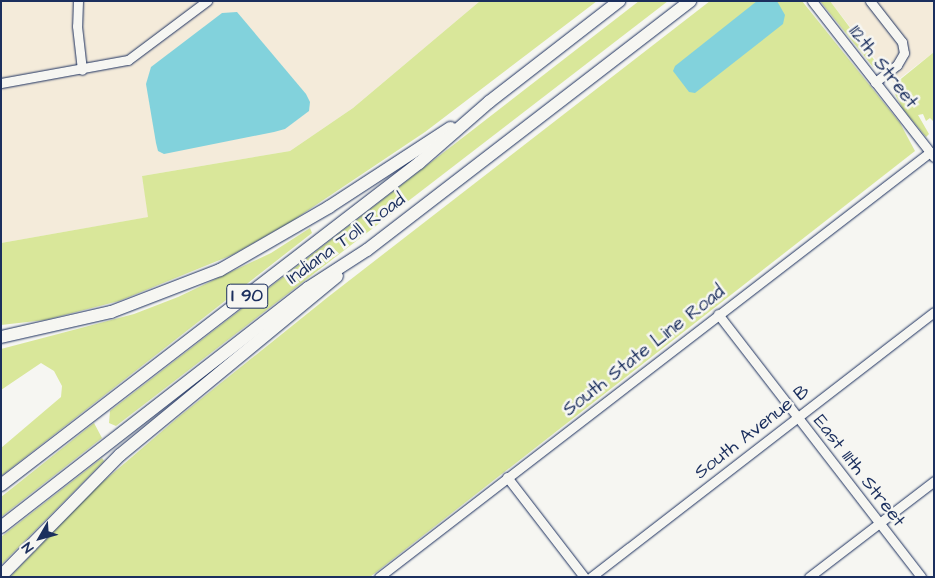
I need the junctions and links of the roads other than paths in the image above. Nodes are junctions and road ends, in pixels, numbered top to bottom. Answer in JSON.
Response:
{"nodes":[{"id":1,"x":78,"y":1,"type":"edge"},
{"id":2,"x":207,"y":1,"type":"edge"},
{"id":3,"x":619,"y":1,"type":"edge"},
{"id":4,"x":690,"y":1,"type":"edge"},
{"id":5,"x":812,"y":1,"type":"edge"},
{"id":6,"x":870,"y":1,"type":"edge"},
{"id":7,"x":82,"y":70,"type":"junction"},
{"id":8,"x":875,"y":82,"type":"junction"},
{"id":9,"x":1,"y":83,"type":"edge"},
{"id":10,"x":490,"y":102,"type":"junction"},
{"id":11,"x":932,"y":155,"type":"edge"},
{"id":12,"x":367,"y":250,"type":"junction"},
{"id":13,"x":934,"y":312,"type":"edge"},
{"id":14,"x":718,"y":314,"type":"junction"},
{"id":15,"x":1,"y":337,"type":"edge"},
{"id":16,"x":797,"y":417,"type":"junction"},
{"id":17,"x":507,"y":477,"type":"junction"},
{"id":18,"x":934,"y":481,"type":"edge"},
{"id":19,"x":1,"y":485,"type":"edge"},
{"id":20,"x":879,"y":523,"type":"junction"},
{"id":21,"x":1,"y":527,"type":"edge"},
{"id":22,"x":1,"y":576,"type":"edge"},
{"id":23,"x":379,"y":577,"type":"edge"},
{"id":24,"x":584,"y":577,"type":"edge"},
{"id":25,"x":590,"y":577,"type":"edge"},
{"id":26,"x":809,"y":577,"type":"edge"},
{"id":27,"x":921,"y":577,"type":"edge"}],
"edges":[{"from":1,"to":7,"type":"street"},
{"from":2,"to":7,"type":"street"},
{"from":3,"to":10,"type":"highway","name":"Indiana Toll Road","number":"I 90"},
{"from":4,"to":12,"type":"highway","name":"Indiana Toll Road","number":"I 90"},
{"from":5,"to":8,"type":"street","name":"112th Street"},
{"from":6,"to":8,"type":"street"},
{"from":7,"to":9,"type":"street"},
{"from":8,"to":11,"type":"street","name":"112th Street"},
{"from":10,"to":15,"type":"highway"},
{"from":10,"to":19,"type":"highway","name":"Indiana Toll Road","number":"I 90"},
{"from":11,"to":14,"type":"street","name":"South State Line Road"},
{"from":12,"to":21,"type":"highway","name":"Indiana Toll Road","number":"I 90"},
{"from":12,"to":22,"type":"highway"},
{"from":13,"to":16,"type":"street","name":"South Avenue B"},
{"from":14,"to":16,"type":"street","name":"East 111th Street"},
{"from":14,"to":17,"type":"street","name":"South State Line Road"},
{"from":16,"to":20,"type":"street","name":"East 111th Street"},
{"from":16,"to":25,"type":"street","name":"South Avenue B"},
{"from":17,"to":23,"type":"street","name":"South State Line Road"},
{"from":17,"to":24,"type":"street"},
{"from":18,"to":20,"type":"street"},
{"from":20,"to":26,"type":"street"},
{"from":20,"to":27,"type":"street","name":"East 111th Street"}]}
